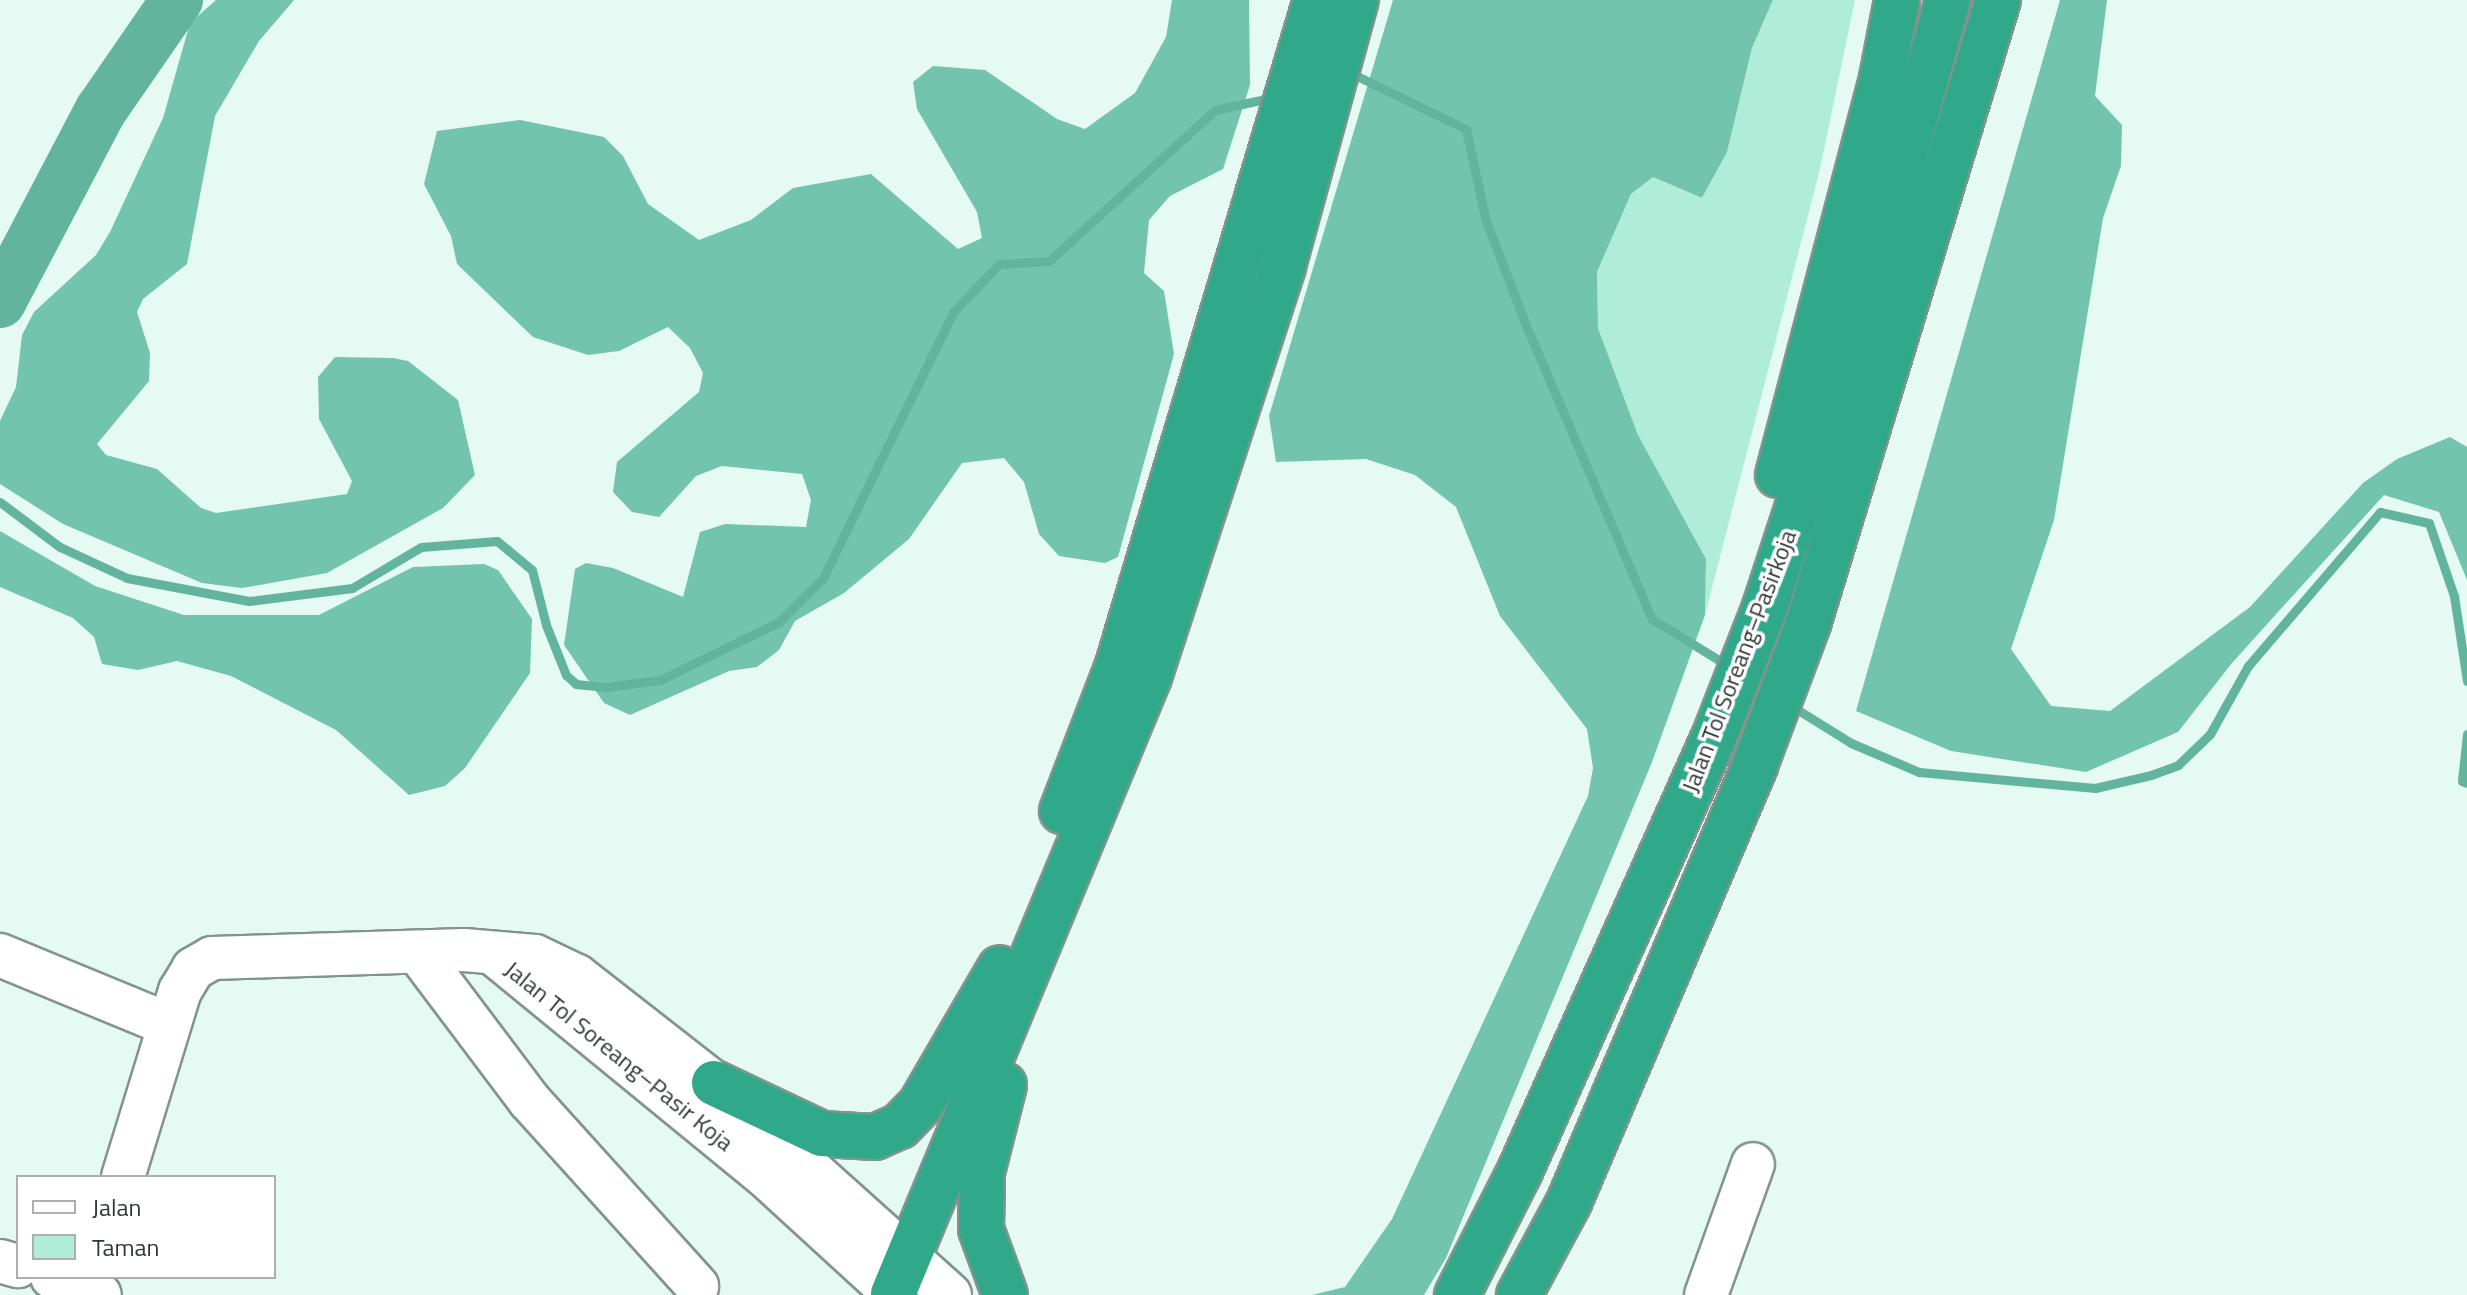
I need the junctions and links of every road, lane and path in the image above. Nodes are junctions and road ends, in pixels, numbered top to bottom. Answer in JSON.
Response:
{"nodes":[{"id":1,"x":1356,"y":0,"type":"edge"},
{"id":2,"x":1897,"y":0,"type":"edge"},
{"id":3,"x":1948,"y":0,"type":"edge"},
{"id":4,"x":1998,"y":0,"type":"edge"},
{"id":5,"x":1314,"y":6,"type":"edge"},
{"id":6,"x":1755,"y":603,"type":"junction"},
{"id":7,"x":1064,"y":883,"type":"junction"},
{"id":8,"x":490,"y":951,"type":"junction"},
{"id":9,"x":419,"y":954,"type":"junction"},
{"id":10,"x":0,"y":955,"type":"edge"},
{"id":11,"x":1000,"y":968,"type":"junction"},
{"id":12,"x":167,"y":1024,"type":"junction"},
{"id":13,"x":714,"y":1083,"type":"junction"},
{"id":14,"x":1753,"y":1164,"type":"dead end"},
{"id":15,"x":124,"y":1175,"type":"edge"},
{"id":16,"x":892,"y":1271,"type":"edge"},
{"id":17,"x":697,"y":1286,"type":"dead end"},
{"id":18,"x":950,"y":1295,"type":"edge"},
{"id":19,"x":1005,"y":1295,"type":"edge"},
{"id":20,"x":1457,"y":1295,"type":"edge"},
{"id":21,"x":1519,"y":1295,"type":"edge"},
{"id":22,"x":1706,"y":1295,"type":"edge"}],
"edges":[{"from":1,"to":7,"type":"highway"},
{"from":2,"to":6,"type":"highway"},
{"from":3,"to":6,"type":"highway","name":"Jalan Tol Soreang–Pasirkoja"},
{"from":4,"to":21,"type":"highway","name":"Jalan Tol Soreang–Pasirkoja"},
{"from":5,"to":11,"type":"highway"},
{"from":6,"to":20,"type":"highway","name":"Jalan Tol Soreang–Pasirkoja"},
{"from":7,"to":16,"type":"highway"},
{"from":7,"to":19,"type":"highway"},
{"from":8,"to":9,"type":"street"},
{"from":8,"to":13,"type":"street","name":"Jalan Tol Soreang–Pasir Koja"},
{"from":8,"to":16,"type":"street","name":"Jalan Tol Soreang–Pasir Koja"},
{"from":9,"to":12,"type":"street"},
{"from":9,"to":17,"type":"street"},
{"from":10,"to":12,"type":"street"},
{"from":11,"to":13,"type":"highway"},
{"from":11,"to":16,"type":"highway"},
{"from":12,"to":15,"type":"street"},
{"from":13,"to":16,"type":"street","name":"Jalan Tol Soreang–Pasir Koja"},
{"from":14,"to":22,"type":"street"},
{"from":16,"to":18,"type":"street","name":"Jalan Tol Soreang–Pasir Koja"}]}
